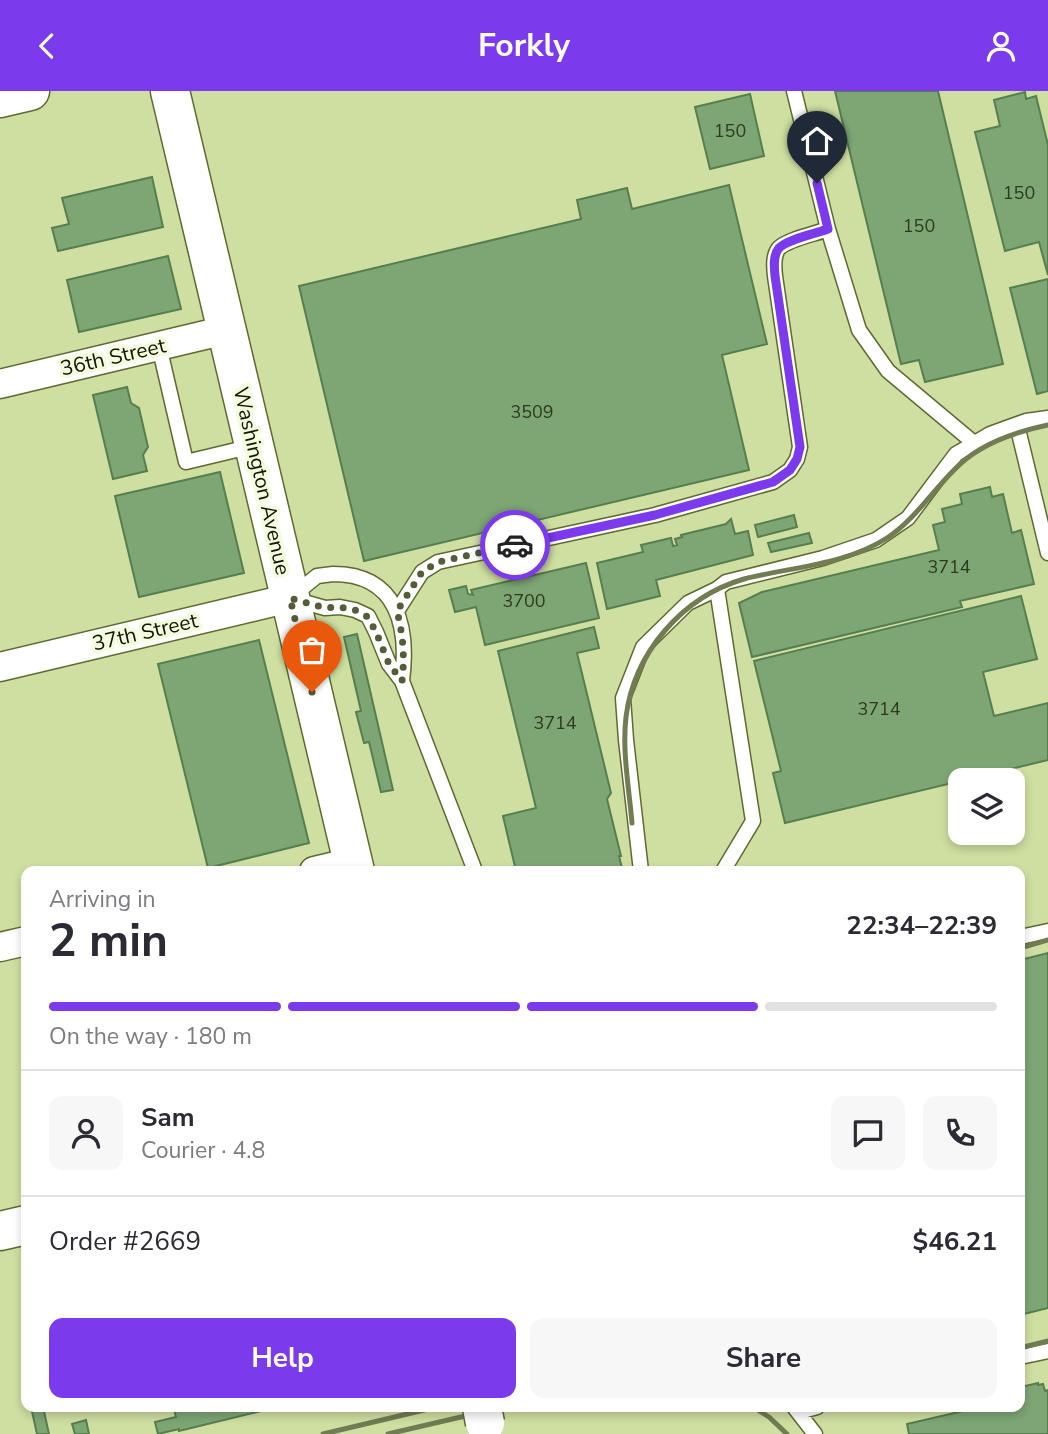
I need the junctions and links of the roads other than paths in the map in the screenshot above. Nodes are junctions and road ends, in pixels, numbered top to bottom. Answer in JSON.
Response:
{"nodes":[{"id":1,"x":30,"y":91,"type":"edge"},
{"id":2,"x":170,"y":91,"type":"edge"},
{"id":3,"x":794,"y":91,"type":"edge"},
{"id":4,"x":0,"y":98,"type":"edge"},
{"id":5,"x":828,"y":229,"type":"junction"},
{"id":6,"x":226,"y":330,"type":"junction"},
{"id":7,"x":159,"y":346,"type":"junction"},
{"id":8,"x":0,"y":384,"type":"edge"},
{"id":9,"x":1048,"y":418,"type":"edge"},
{"id":10,"x":1017,"y":425,"type":"junction"},
{"id":11,"x":974,"y":443,"type":"junction"},
{"id":12,"x":254,"y":446,"type":"junction"},
{"id":13,"x":1048,"y":553,"type":"edge"},
{"id":14,"x":717,"y":589,"type":"junction"},
{"id":15,"x":290,"y":598,"type":"junction"},
{"id":16,"x":397,"y":611,"type":"junction"},
{"id":17,"x":0,"y":667,"type":"edge"},
{"id":18,"x":402,"y":681,"type":"junction"},
{"id":19,"x":354,"y":866,"type":"edge"},
{"id":20,"x":473,"y":866,"type":"edge"},
{"id":21,"x":640,"y":866,"type":"edge"},
{"id":22,"x":726,"y":866,"type":"edge"},
{"id":23,"x":1048,"y":931,"type":"edge"},
{"id":24,"x":1025,"y":936,"type":"edge"},
{"id":25,"x":21,"y":941,"type":"edge"},
{"id":26,"x":0,"y":947,"type":"edge"},
{"id":27,"x":21,"y":1226,"type":"edge"},
{"id":28,"x":0,"y":1231,"type":"edge"},
{"id":29,"x":1048,"y":1350,"type":"edge"},
{"id":30,"x":1025,"y":1356,"type":"edge"},
{"id":31,"x":798,"y":1412,"type":"edge"},
{"id":32,"x":815,"y":1434,"type":"edge"}],
"edges":[{"from":1,"to":4,"type":"street"},
{"from":2,"to":6,"type":"street","name":"Washington Avenue"},
{"from":3,"to":5,"type":"lane"},
{"from":5,"to":11,"type":"lane"},
{"from":5,"to":16,"type":"lane"},
{"from":6,"to":7,"type":"street","name":"36th Street"},
{"from":6,"to":12,"type":"street","name":"Washington Avenue"},
{"from":7,"to":8,"type":"street","name":"36th Street"},
{"from":7,"to":12,"type":"lane"},
{"from":9,"to":10,"type":"lane"},
{"from":10,"to":11,"type":"lane"},
{"from":10,"to":13,"type":"lane"},
{"from":11,"to":14,"type":"lane"},
{"from":12,"to":15,"type":"street","name":"Washington Avenue"},
{"from":14,"to":21,"type":"lane"},
{"from":14,"to":22,"type":"lane"},
{"from":15,"to":16,"type":"lane"},
{"from":15,"to":17,"type":"street","name":"37th Street"},
{"from":15,"to":18,"type":"lane"},
{"from":15,"to":19,"type":"street","name":"Washington Avenue"},
{"from":16,"to":18,"type":"lane"},
{"from":18,"to":20,"type":"lane"},
{"from":23,"to":24,"type":"lane"},
{"from":25,"to":26,"type":"street"},
{"from":27,"to":28,"type":"street"},
{"from":29,"to":30,"type":"lane"},
{"from":31,"to":32,"type":"lane"}]}
